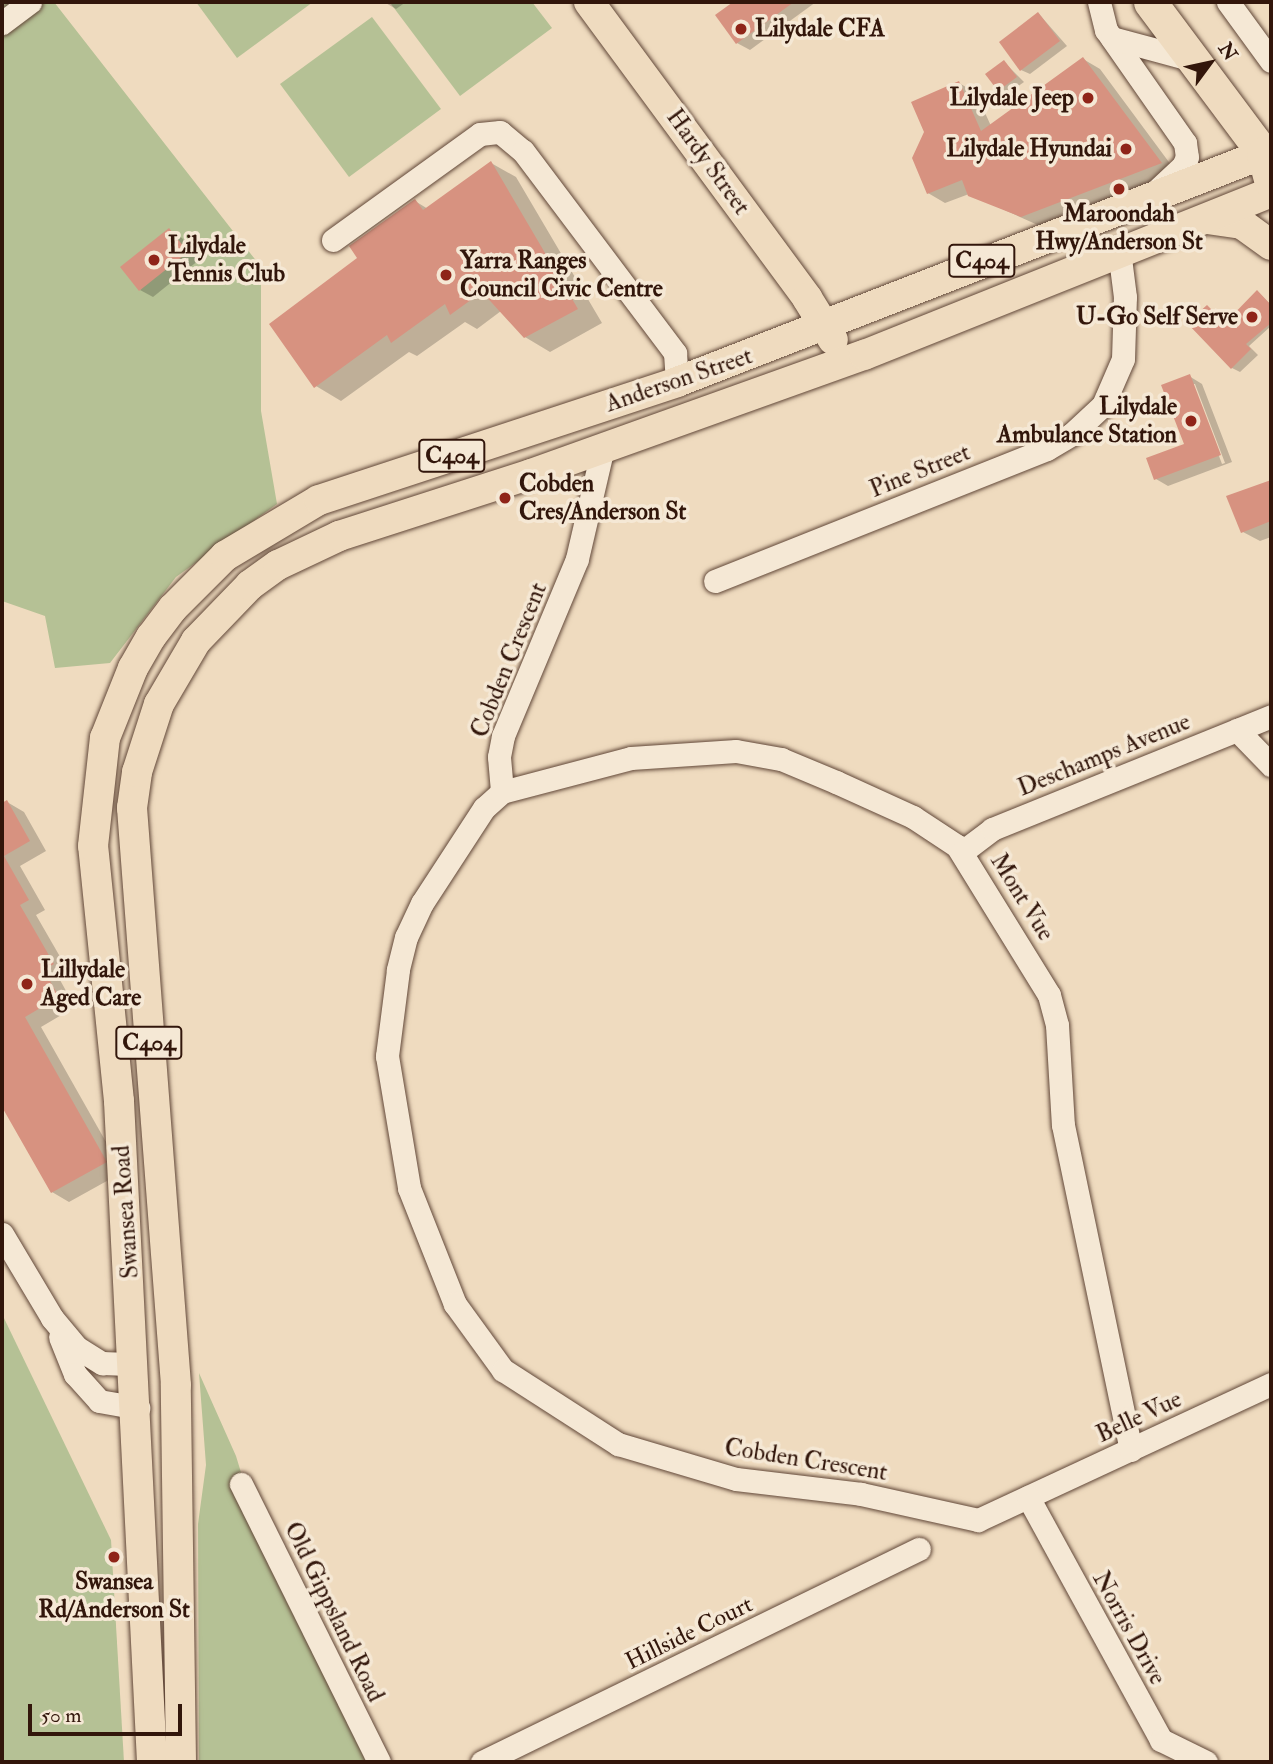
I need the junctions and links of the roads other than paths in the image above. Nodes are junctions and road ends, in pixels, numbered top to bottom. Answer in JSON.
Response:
{"nodes":[{"id":1,"x":30,"y":2,"type":"edge"},
{"id":2,"x":589,"y":2,"type":"edge"},
{"id":3,"x":1083,"y":2,"type":"edge"},
{"id":4,"x":1099,"y":2,"type":"edge"},
{"id":5,"x":1150,"y":2,"type":"edge"},
{"id":6,"x":1228,"y":2,"type":"edge"},
{"id":7,"x":2,"y":23,"type":"edge"},
{"id":8,"x":1111,"y":36,"type":"junction"},
{"id":9,"x":1190,"y":59,"type":"junction"},
{"id":10,"x":1271,"y":61,"type":"edge"},
{"id":11,"x":1269,"y":161,"type":"edge"},
{"id":12,"x":1271,"y":192,"type":"edge"},
{"id":13,"x":1142,"y":201,"type":"junction"},
{"id":14,"x":1105,"y":215,"type":"junction"},
{"id":15,"x":1194,"y":223,"type":"junction"},
{"id":16,"x":333,"y":240,"type":"dead end"},
{"id":17,"x":1271,"y":245,"type":"edge"},
{"id":18,"x":1119,"y":250,"type":"junction"},
{"id":19,"x":824,"y":324,"type":"junction"},
{"id":20,"x":844,"y":362,"type":"junction"},
{"id":21,"x":677,"y":382,"type":"junction"},
{"id":22,"x":693,"y":416,"type":"junction"},
{"id":23,"x":603,"y":447,"type":"junction"},
{"id":24,"x":428,"y":463,"type":"junction"},
{"id":25,"x":715,"y":581,"type":"dead end"},
{"id":26,"x":133,"y":668,"type":"joint"},
{"id":27,"x":159,"y":704,"type":"joint"},
{"id":28,"x":1271,"y":716,"type":"edge"},
{"id":29,"x":1237,"y":730,"type":"junction"},
{"id":30,"x":1271,"y":765,"type":"edge"},
{"id":31,"x":502,"y":792,"type":"junction"},
{"id":32,"x":962,"y":852,"type":"junction"},
{"id":33,"x":2,"y":1234,"type":"edge"},
{"id":34,"x":52,"y":1318,"type":"junction"},
{"id":35,"x":135,"y":1364,"type":"junction"},
{"id":36,"x":1271,"y":1384,"type":"edge"},
{"id":37,"x":176,"y":1385,"type":"junction"},
{"id":38,"x":138,"y":1408,"type":"junction"},
{"id":39,"x":1131,"y":1450,"type":"junction"},
{"id":40,"x":178,"y":1455,"type":"junction"},
{"id":41,"x":139,"y":1474,"type":"junction"},
{"id":42,"x":242,"y":1484,"type":"dead end"},
{"id":43,"x":1028,"y":1497,"type":"junction"},
{"id":44,"x":919,"y":1549,"type":"dead end"},
{"id":45,"x":152,"y":1762,"type":"edge"},
{"id":46,"x":181,"y":1762,"type":"edge"},
{"id":47,"x":379,"y":1762,"type":"edge"},
{"id":48,"x":482,"y":1762,"type":"edge"},
{"id":49,"x":1206,"y":1762,"type":"edge"}],
"edges":[{"from":1,"to":7,"type":"street"},
{"from":2,"to":19,"type":"main road","name":"Hardy Street"},
{"from":3,"to":8,"type":"street"},
{"from":4,"to":8,"type":"street"},
{"from":5,"to":9,"type":"highway"},
{"from":6,"to":10,"type":"street"},
{"from":8,"to":9,"type":"street"},
{"from":8,"to":13,"type":"street"},
{"from":9,"to":11,"type":"highway"},
{"from":11,"to":13,"type":"main road","name":"Anderson Street","number":"C404"},
{"from":12,"to":15,"type":"main road","name":"Anderson Street","number":"C404"},
{"from":13,"to":14,"type":"main road","name":"Anderson Street","number":"C404"},
{"from":14,"to":18,"type":"main road"},
{"from":14,"to":19,"type":"main road","name":"Anderson Street","number":"C404"},
{"from":15,"to":17,"type":"main road"},
{"from":15,"to":18,"type":"main road","name":"Anderson Street","number":"C404"},
{"from":16,"to":21,"type":"street"},
{"from":18,"to":20,"type":"main road","name":"Anderson Street","number":"C404"},
{"from":18,"to":25,"type":"street","name":"Pine Street"},
{"from":19,"to":20,"type":"main road","name":"Hardy Street"},
{"from":19,"to":21,"type":"main road","name":"Anderson Street","number":"C404"},
{"from":20,"to":22,"type":"main road","name":"Anderson Street","number":"C404"},
{"from":21,"to":22,"type":"main road"},
{"from":21,"to":24,"type":"main road","name":"Anderson Street","number":"C404"},
{"from":22,"to":23,"type":"main road","name":"Anderson Street","number":"C404"},
{"from":23,"to":24,"type":"main road"},
{"from":23,"to":27,"type":"main road","name":"Anderson Street","number":"C404"},
{"from":23,"to":31,"type":"street","name":"Cobden Crescent"},
{"from":24,"to":26,"type":"main road","name":"Anderson Street","number":"C404"},
{"from":26,"to":35,"type":"main road","name":"Swansea Road","number":"C404"},
{"from":27,"to":37,"type":"main road","name":"Swansea Road","number":"C404"},
{"from":28,"to":29,"type":"street","name":"Deschamps Avenue"},
{"from":29,"to":30,"type":"street"},
{"from":29,"to":32,"type":"street","name":"Deschamps Avenue"},
{"from":31,"to":32,"type":"street","name":"Mont Vue"},
{"from":31,"to":43,"type":"street","name":"Cobden Crescent"},
{"from":32,"to":39,"type":"street","name":"Mont Vue"},
{"from":33,"to":34,"type":"street"},
{"from":34,"to":35,"type":"street"},
{"from":34,"to":38,"type":"street"},
{"from":35,"to":37,"type":"main road"},
{"from":35,"to":38,"type":"main road","name":"Swansea Road","number":"C404"},
{"from":36,"to":39,"type":"street","name":"Belle Vue"},
{"from":37,"to":38,"type":"main road"},
{"from":37,"to":40,"type":"main road","name":"Swansea Road","number":"C404"},
{"from":38,"to":41,"type":"main road","name":"Swansea Road","number":"C404"},
{"from":39,"to":43,"type":"street","name":"Belle Vue"},
{"from":40,"to":41,"type":"main road"},
{"from":40,"to":46,"type":"main road","name":"Swansea Road","number":"C404"},
{"from":41,"to":45,"type":"main road","name":"Swansea Road","number":"C404"},
{"from":42,"to":47,"type":"street","name":"Old Gippsland Road"},
{"from":43,"to":49,"type":"street","name":"Norris Drive"},
{"from":44,"to":48,"type":"street","name":"Hillside Court"}]}
